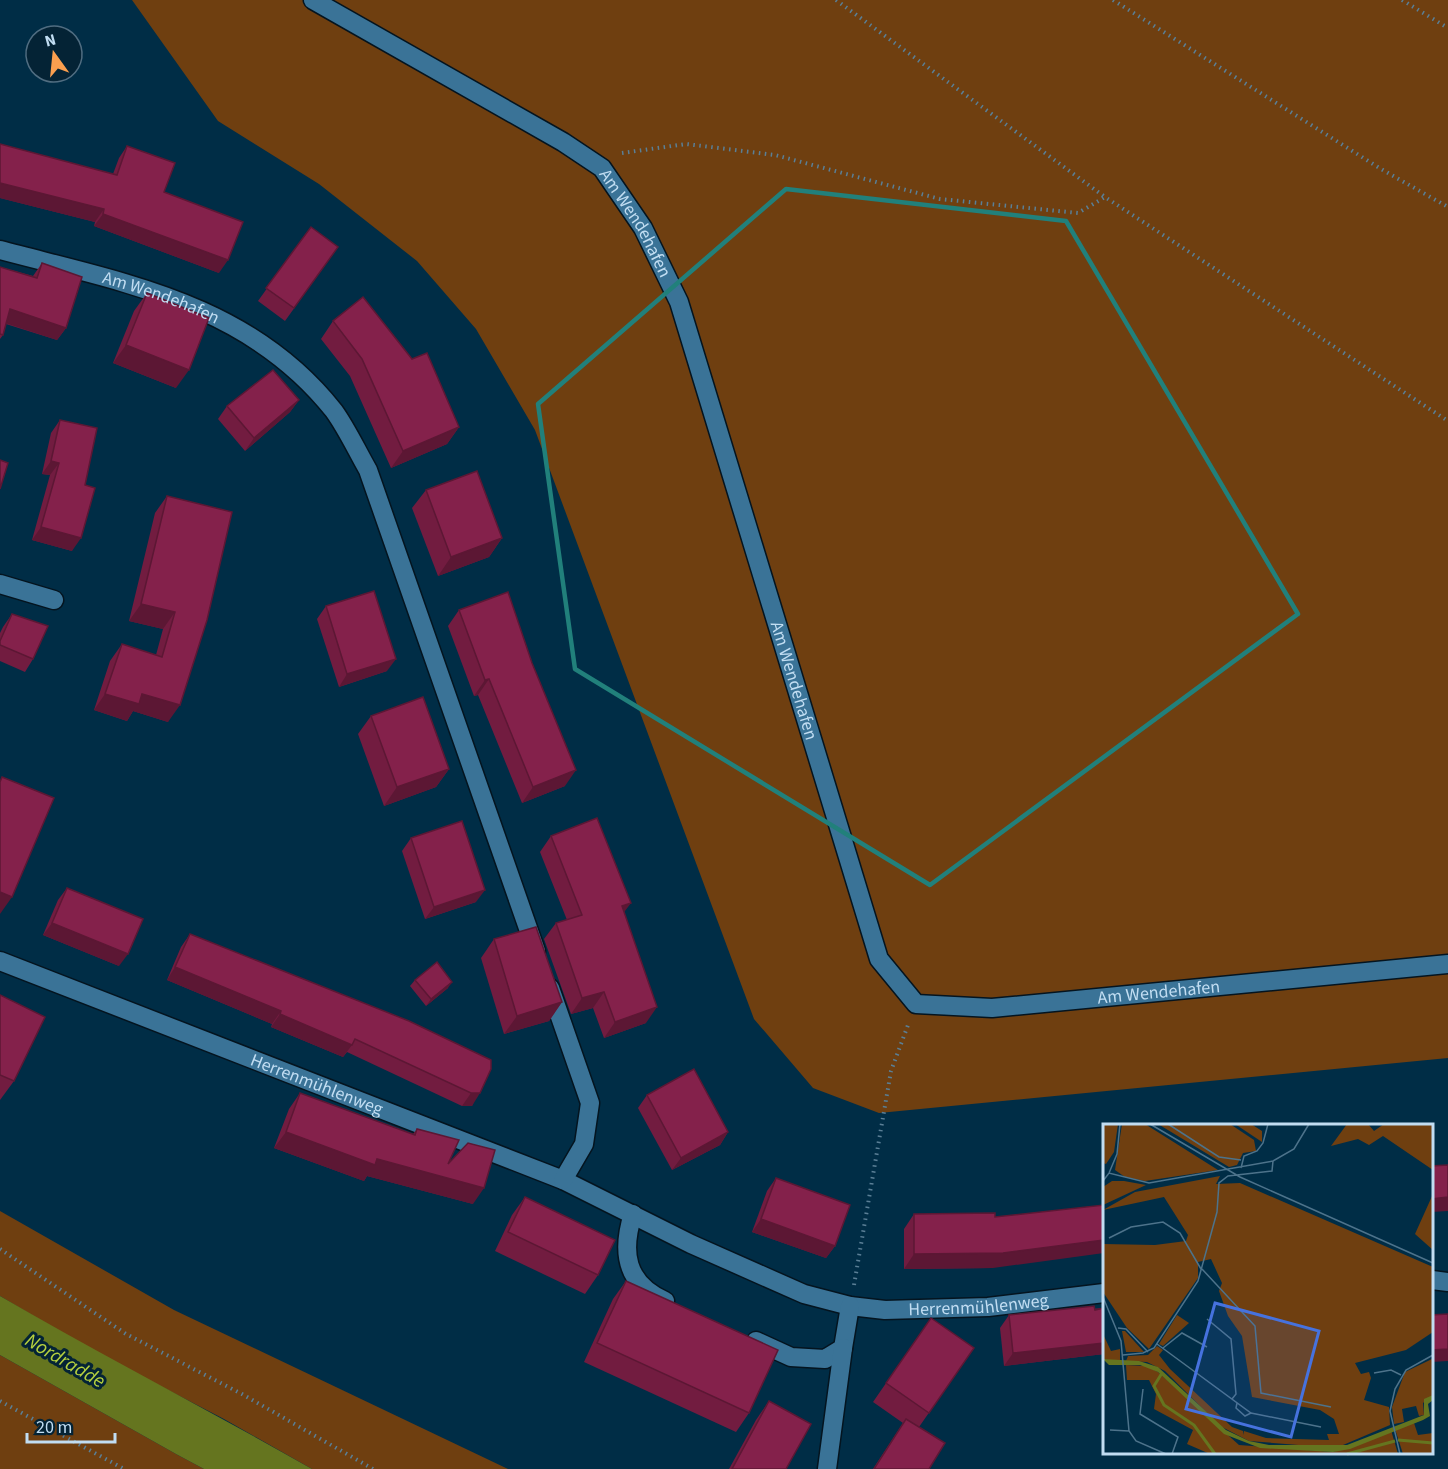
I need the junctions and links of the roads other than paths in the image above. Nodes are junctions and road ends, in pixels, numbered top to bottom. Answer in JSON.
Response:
{"nodes":[{"id":1,"x":313,"y":0,"type":"edge"},
{"id":2,"x":0,"y":250,"type":"edge"},
{"id":3,"x":0,"y":584,"type":"edge"},
{"id":4,"x":54,"y":600,"type":"dead end"},
{"id":5,"x":0,"y":960,"type":"edge"},
{"id":6,"x":1448,"y":964,"type":"edge"},
{"id":7,"x":563,"y":1180,"type":"junction"},
{"id":8,"x":633,"y":1214,"type":"junction"},
{"id":9,"x":1433,"y":1280,"type":"edge"},
{"id":10,"x":1448,"y":1282,"type":"edge"},
{"id":11,"x":1103,"y":1293,"type":"edge"},
{"id":12,"x":850,"y":1306,"type":"junction"},
{"id":13,"x":681,"y":1308,"type":"edge"},
{"id":14,"x":736,"y":1332,"type":"edge"},
{"id":15,"x":843,"y":1348,"type":"junction"},
{"id":16,"x":827,"y":1469,"type":"edge"}],
"edges":[{"from":1,"to":6,"type":"street","name":"Am Wendehafen"},
{"from":2,"to":7,"type":"street","name":"Am Wendehafen"},
{"from":3,"to":4,"type":"street"},
{"from":5,"to":7,"type":"street","name":"Herrenmühlenweg"},
{"from":7,"to":8,"type":"street","name":"Herrenmühlenweg"},
{"from":8,"to":12,"type":"street","name":"Herrenmühlenweg"},
{"from":8,"to":13,"type":"street"},
{"from":9,"to":10,"type":"street"},
{"from":11,"to":12,"type":"street","name":"Herrenmühlenweg"},
{"from":12,"to":15,"type":"street"},
{"from":14,"to":15,"type":"street"},
{"from":15,"to":16,"type":"street"}]}
